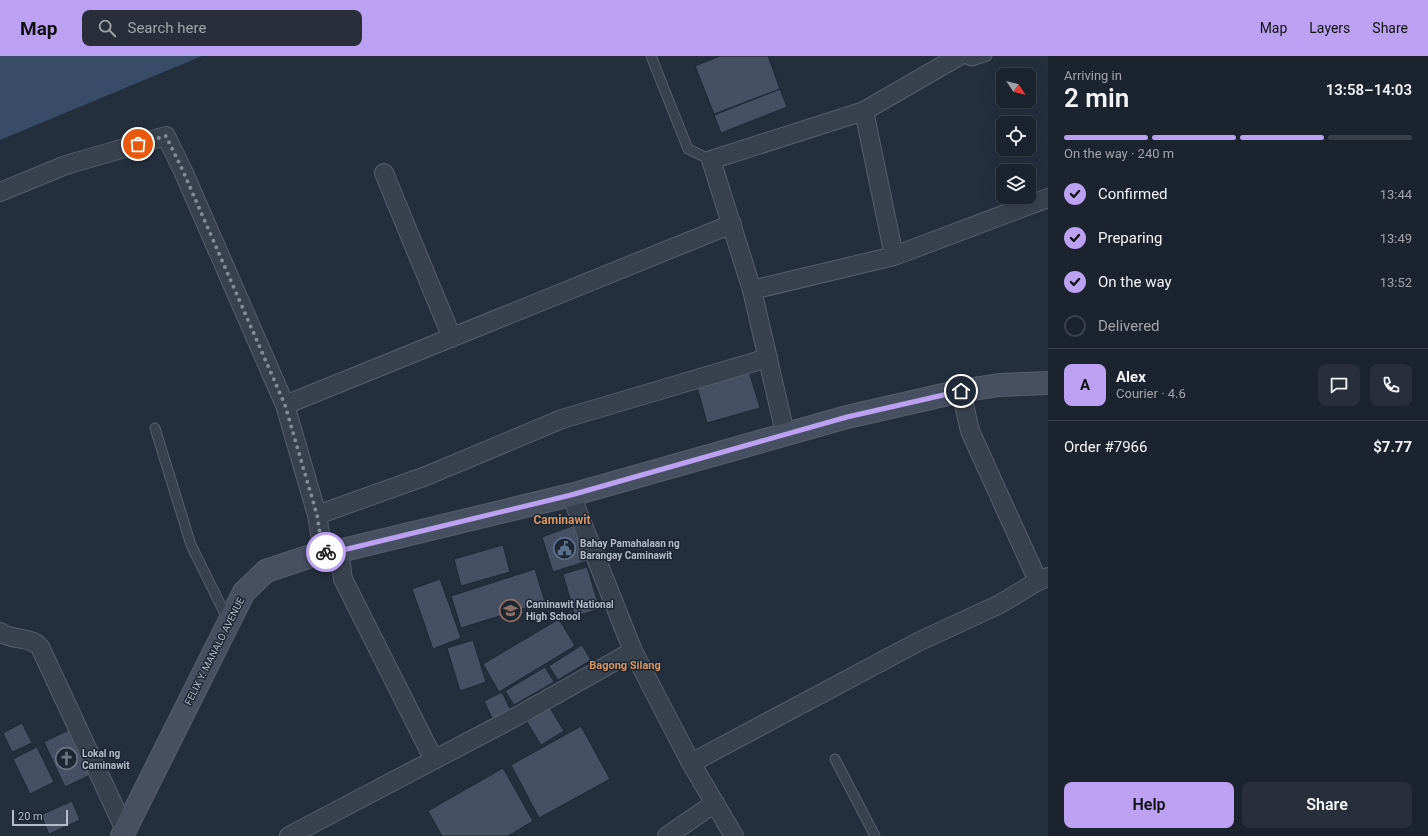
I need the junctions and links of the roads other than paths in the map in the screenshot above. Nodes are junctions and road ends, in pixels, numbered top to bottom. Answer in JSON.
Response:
{"nodes":[{"id":1,"x":652,"y":56,"type":"edge"},
{"id":2,"x":959,"y":56,"type":"edge"},
{"id":3,"x":987,"y":56,"type":"edge"},
{"id":4,"x":864,"y":112,"type":"junction"},
{"id":5,"x":711,"y":160,"type":"junction"},
{"id":6,"x":384,"y":173,"type":"dead end"},
{"id":7,"x":0,"y":192,"type":"edge"},
{"id":8,"x":1048,"y":198,"type":"edge"},
{"id":9,"x":732,"y":224,"type":"junction"},
{"id":10,"x":894,"y":256,"type":"junction"},
{"id":11,"x":752,"y":290,"type":"junction"},
{"id":12,"x":452,"y":338,"type":"junction"},
{"id":13,"x":768,"y":358,"type":"junction"},
{"id":14,"x":1048,"y":383,"type":"edge"},
{"id":15,"x":961,"y":391,"type":"junction"},
{"id":16,"x":285,"y":405,"type":"junction"},
{"id":17,"x":155,"y":428,"type":"dead end"},
{"id":18,"x":785,"y":433,"type":"junction"},
{"id":19,"x":571,"y":495,"type":"junction"},
{"id":20,"x":317,"y":515,"type":"junction"},
{"id":21,"x":331,"y":552,"type":"junction"},
{"id":22,"x":1043,"y":579,"type":"edge"},
{"id":23,"x":228,"y":621,"type":"junction"},
{"id":24,"x":3,"y":636,"type":"edge"},
{"id":25,"x":633,"y":650,"type":"junction"},
{"id":26,"x":835,"y":759,"type":"dead end"},
{"id":27,"x":434,"y":760,"type":"junction"},
{"id":28,"x":691,"y":763,"type":"junction"},
{"id":29,"x":715,"y":803,"type":"junction"},
{"id":30,"x":124,"y":833,"type":"edge"},
{"id":31,"x":289,"y":836,"type":"edge"},
{"id":32,"x":667,"y":836,"type":"edge"},
{"id":33,"x":734,"y":836,"type":"edge"},
{"id":34,"x":875,"y":836,"type":"edge"}],
"edges":[{"from":1,"to":5,"type":"lane"},
{"from":2,"to":3,"type":"lane"},
{"from":2,"to":4,"type":"street"},
{"from":4,"to":5,"type":"street"},
{"from":4,"to":10,"type":"street"},
{"from":5,"to":9,"type":"street"},
{"from":6,"to":12,"type":"street"},
{"from":7,"to":16,"type":"street"},
{"from":8,"to":10,"type":"street"},
{"from":9,"to":11,"type":"street"},
{"from":9,"to":12,"type":"street"},
{"from":10,"to":11,"type":"street"},
{"from":11,"to":13,"type":"street"},
{"from":12,"to":16,"type":"street"},
{"from":13,"to":18,"type":"street"},
{"from":13,"to":20,"type":"street"},
{"from":14,"to":15,"type":"main road","name":"FELIX Y. MANALO AVENUE"},
{"from":15,"to":18,"type":"main road","name":"FELIX Y. MANALO AVENUE"},
{"from":15,"to":22,"type":"street"},
{"from":16,"to":20,"type":"street"},
{"from":17,"to":23,"type":"lane"},
{"from":18,"to":19,"type":"main road","name":"FELIX Y. MANALO AVENUE"},
{"from":19,"to":21,"type":"main road","name":"FELIX Y. MANALO AVENUE"},
{"from":19,"to":25,"type":"street"},
{"from":20,"to":21,"type":"street"},
{"from":21,"to":23,"type":"main road","name":"FELIX Y. MANALO AVENUE"},
{"from":21,"to":27,"type":"street"},
{"from":22,"to":28,"type":"street"},
{"from":23,"to":30,"type":"main road","name":"FELIX Y. MANALO AVENUE"},
{"from":24,"to":30,"type":"street"},
{"from":25,"to":27,"type":"street"},
{"from":25,"to":28,"type":"street"},
{"from":26,"to":34,"type":"lane"},
{"from":27,"to":31,"type":"street"},
{"from":28,"to":29,"type":"street"},
{"from":29,"to":32,"type":"street"},
{"from":29,"to":33,"type":"street"}]}
